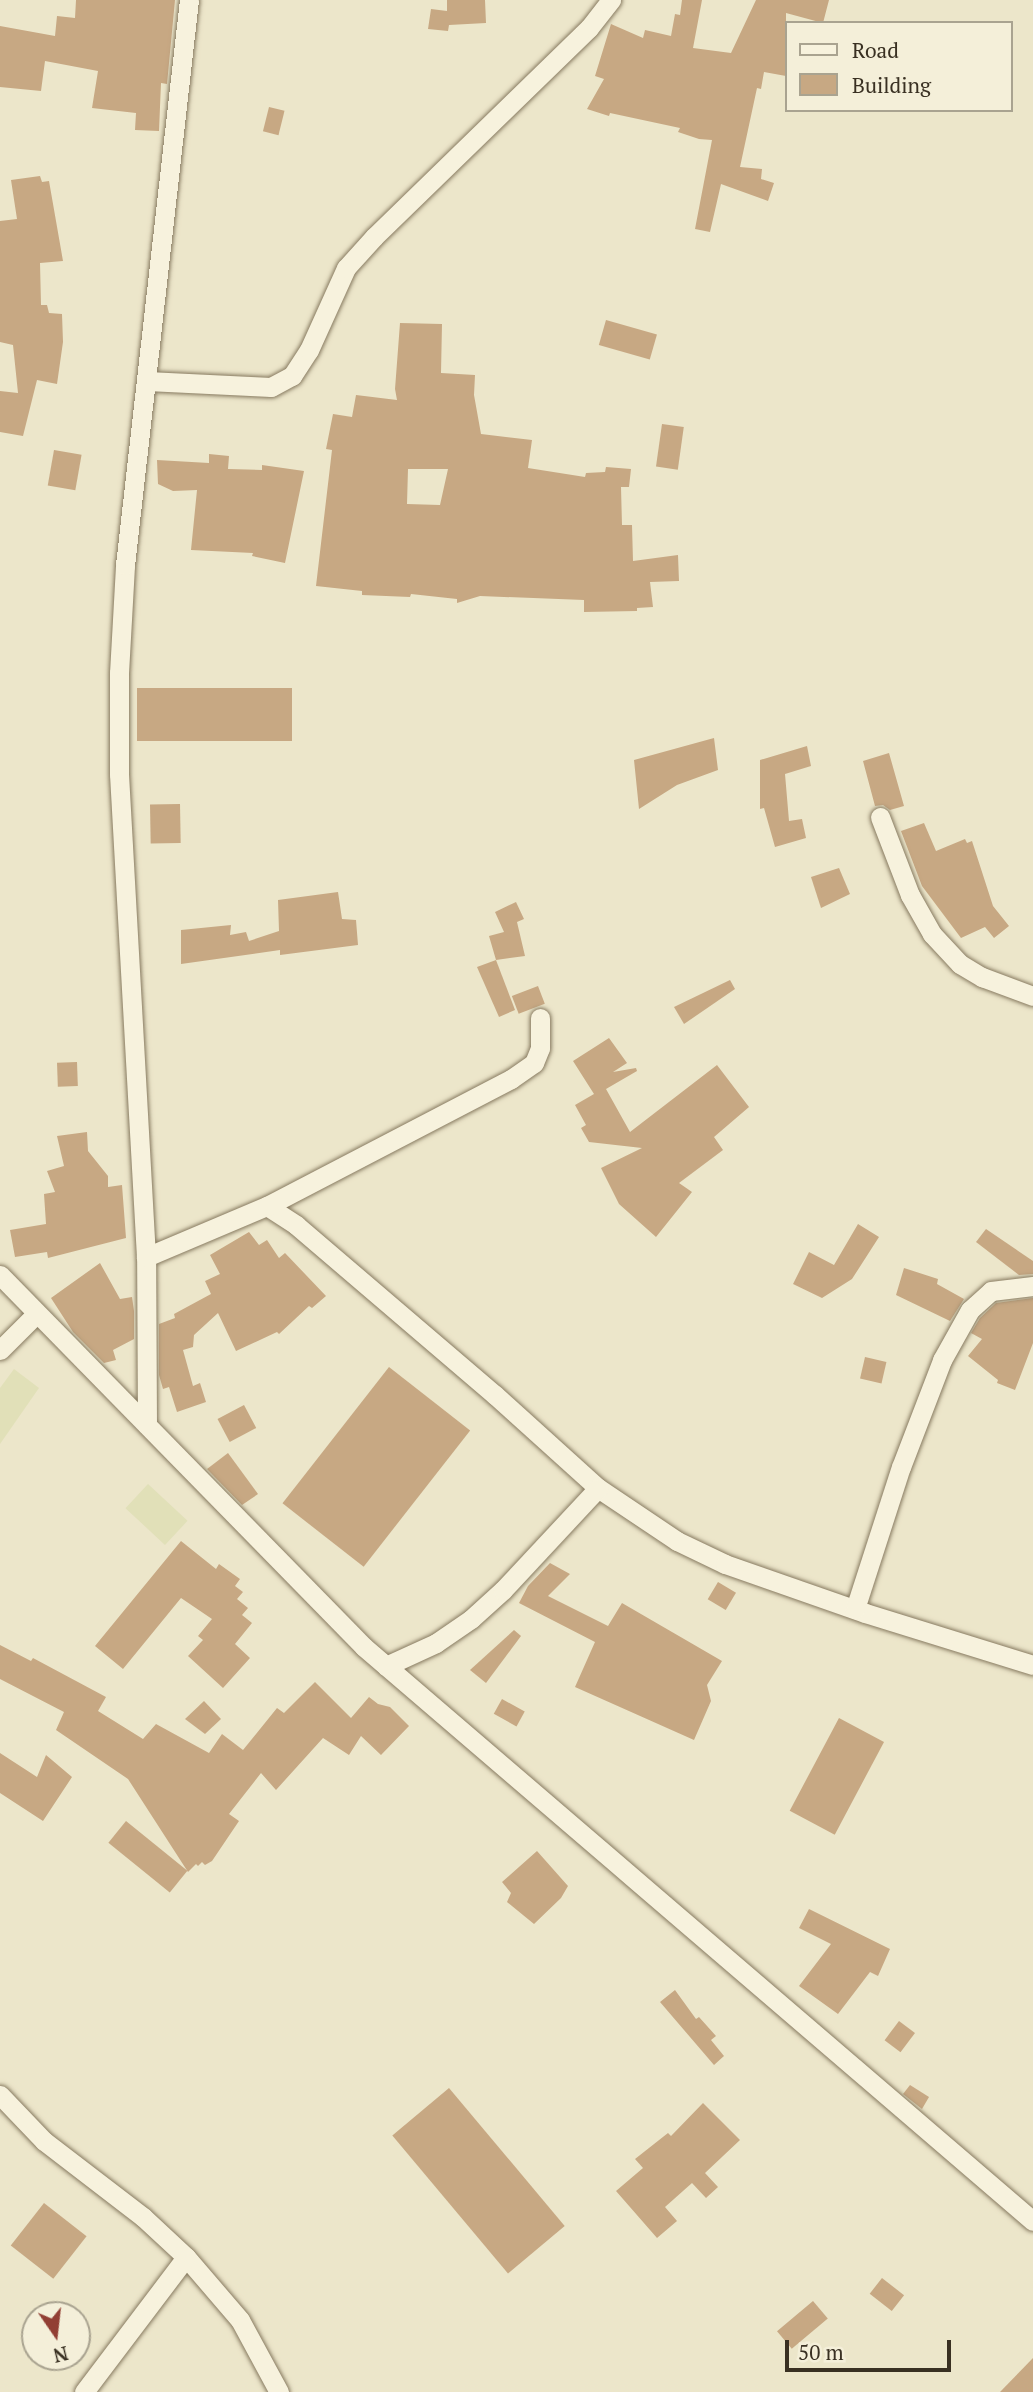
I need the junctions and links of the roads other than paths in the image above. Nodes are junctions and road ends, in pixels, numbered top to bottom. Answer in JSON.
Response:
{"nodes":[{"id":1,"x":189,"y":0,"type":"edge"},
{"id":2,"x":611,"y":0,"type":"edge"},
{"id":3,"x":147,"y":381,"type":"junction"},
{"id":4,"x":880,"y":817,"type":"dead end"},
{"id":5,"x":1033,"y":996,"type":"edge"},
{"id":6,"x":540,"y":1018,"type":"dead end"},
{"id":7,"x":267,"y":1206,"type":"junction"},
{"id":8,"x":146,"y":1257,"type":"junction"},
{"id":9,"x":0,"y":1275,"type":"edge"},
{"id":10,"x":1033,"y":1286,"type":"edge"},
{"id":11,"x":36,"y":1314,"type":"junction"},
{"id":12,"x":0,"y":1350,"type":"edge"},
{"id":13,"x":147,"y":1425,"type":"junction"},
{"id":14,"x":598,"y":1488,"type":"junction"},
{"id":15,"x":855,"y":1609,"type":"junction"},
{"id":16,"x":1033,"y":1665,"type":"edge"},
{"id":17,"x":386,"y":1666,"type":"junction"},
{"id":18,"x":0,"y":2095,"type":"edge"},
{"id":19,"x":1033,"y":2221,"type":"edge"},
{"id":20,"x":186,"y":2257,"type":"junction"},
{"id":21,"x":84,"y":2392,"type":"edge"},
{"id":22,"x":279,"y":2392,"type":"edge"}],
"edges":[{"from":1,"to":3,"type":"street"},
{"from":2,"to":3,"type":"street"},
{"from":3,"to":8,"type":"street"},
{"from":4,"to":5,"type":"street"},
{"from":6,"to":7,"type":"street"},
{"from":7,"to":8,"type":"street"},
{"from":7,"to":14,"type":"street"},
{"from":8,"to":13,"type":"street"},
{"from":9,"to":11,"type":"street"},
{"from":10,"to":15,"type":"street"},
{"from":11,"to":12,"type":"street"},
{"from":11,"to":13,"type":"street"},
{"from":13,"to":17,"type":"street"},
{"from":14,"to":15,"type":"street"},
{"from":14,"to":17,"type":"street"},
{"from":15,"to":16,"type":"street"},
{"from":17,"to":19,"type":"street"},
{"from":18,"to":20,"type":"street"},
{"from":20,"to":21,"type":"street"},
{"from":20,"to":22,"type":"street"}]}
